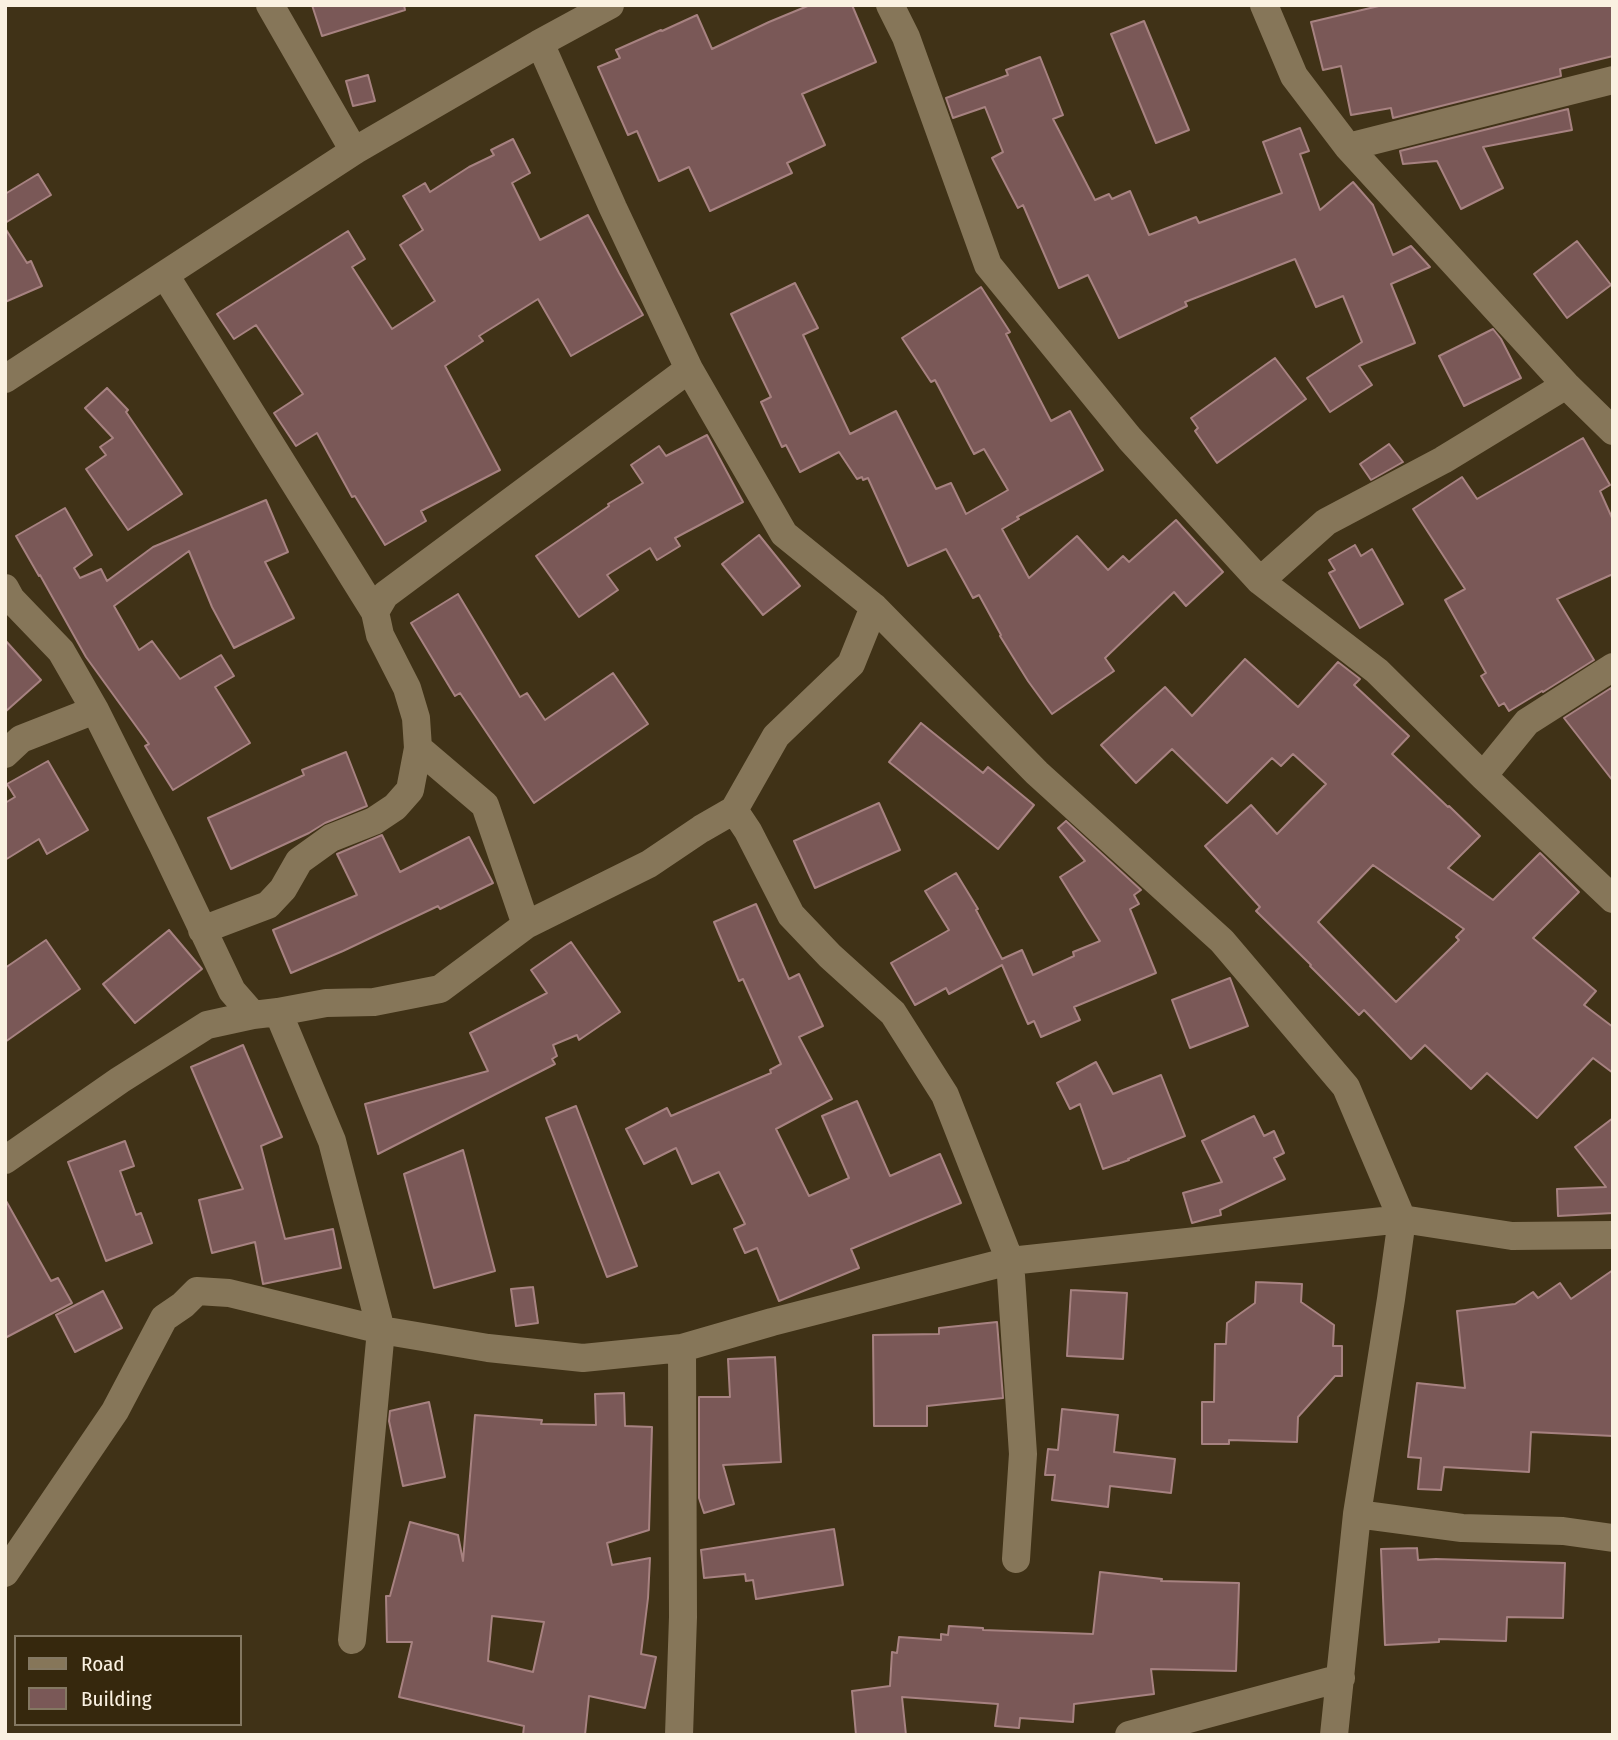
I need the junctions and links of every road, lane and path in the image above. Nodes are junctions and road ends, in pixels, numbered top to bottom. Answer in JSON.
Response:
{"nodes":[{"id":1,"x":270,"y":5,"type":"edge"},
{"id":2,"x":611,"y":5,"type":"edge"},
{"id":3,"x":890,"y":5,"type":"edge"},
{"id":4,"x":1265,"y":5,"type":"edge"},
{"id":5,"x":540,"y":43,"type":"junction"},
{"id":6,"x":1613,"y":80,"type":"edge"},
{"id":7,"x":1348,"y":147,"type":"junction"},
{"id":8,"x":354,"y":151,"type":"junction"},
{"id":9,"x":165,"y":275,"type":"junction"},
{"id":10,"x":689,"y":369,"type":"junction"},
{"id":11,"x":5,"y":379,"type":"edge"},
{"id":12,"x":1566,"y":385,"type":"junction"},
{"id":13,"x":1613,"y":431,"type":"edge"},
{"id":14,"x":1261,"y":581,"type":"junction"},
{"id":15,"x":5,"y":588,"type":"edge"},
{"id":16,"x":874,"y":607,"type":"junction"},
{"id":17,"x":375,"y":612,"type":"junction"},
{"id":18,"x":1613,"y":667,"type":"edge"},
{"id":19,"x":95,"y":710,"type":"junction"},
{"id":20,"x":418,"y":748,"type":"junction"},
{"id":21,"x":5,"y":754,"type":"edge"},
{"id":22,"x":1483,"y":776,"type":"junction"},
{"id":23,"x":734,"y":810,"type":"junction"},
{"id":24,"x":1613,"y":899,"type":"edge"},
{"id":25,"x":526,"y":925,"type":"junction"},
{"id":26,"x":202,"y":930,"type":"junction"},
{"id":27,"x":232,"y":991,"type":"junction"},
{"id":28,"x":265,"y":1013,"type":"junction"},
{"id":29,"x":207,"y":1025,"type":"junction"},
{"id":30,"x":5,"y":1160,"type":"edge"},
{"id":31,"x":1402,"y":1219,"type":"junction"},
{"id":32,"x":1613,"y":1235,"type":"edge"},
{"id":33,"x":1010,"y":1261,"type":"junction"},
{"id":34,"x":381,"y":1330,"type":"junction"},
{"id":35,"x":681,"y":1348,"type":"junction"},
{"id":36,"x":1357,"y":1514,"type":"junction"},
{"id":37,"x":1613,"y":1538,"type":"edge"},
{"id":38,"x":1016,"y":1559,"type":"dead end"},
{"id":39,"x":5,"y":1573,"type":"edge"},
{"id":40,"x":352,"y":1640,"type":"dead end"},
{"id":41,"x":1341,"y":1678,"type":"junction"},
{"id":42,"x":679,"y":1735,"type":"edge"},
{"id":43,"x":1129,"y":1735,"type":"edge"},
{"id":44,"x":1334,"y":1735,"type":"edge"}],
"edges":[{"from":1,"to":8,"type":"street"},
{"from":2,"to":5,"type":"street"},
{"from":3,"to":14,"type":"street"},
{"from":4,"to":7,"type":"street"},
{"from":5,"to":8,"type":"street"},
{"from":5,"to":10,"type":"street"},
{"from":6,"to":7,"type":"street"},
{"from":7,"to":12,"type":"street"},
{"from":8,"to":9,"type":"street"},
{"from":9,"to":11,"type":"street"},
{"from":9,"to":17,"type":"street"},
{"from":10,"to":16,"type":"street"},
{"from":10,"to":17,"type":"street"},
{"from":12,"to":13,"type":"street"},
{"from":12,"to":14,"type":"street"},
{"from":14,"to":22,"type":"street"},
{"from":15,"to":19,"type":"street"},
{"from":16,"to":23,"type":"street"},
{"from":16,"to":31,"type":"street"},
{"from":17,"to":20,"type":"street"},
{"from":18,"to":22,"type":"street"},
{"from":19,"to":21,"type":"street"},
{"from":19,"to":26,"type":"street"},
{"from":20,"to":25,"type":"street"},
{"from":20,"to":26,"type":"street"},
{"from":22,"to":24,"type":"street"},
{"from":23,"to":25,"type":"street"},
{"from":23,"to":33,"type":"street"},
{"from":25,"to":28,"type":"street"},
{"from":26,"to":27,"type":"street"},
{"from":27,"to":28,"type":"street"},
{"from":27,"to":29,"type":"street"},
{"from":28,"to":29,"type":"street"},
{"from":28,"to":34,"type":"street"},
{"from":29,"to":30,"type":"street"},
{"from":31,"to":32,"type":"street"},
{"from":31,"to":33,"type":"street"},
{"from":31,"to":36,"type":"street"},
{"from":33,"to":35,"type":"street"},
{"from":33,"to":38,"type":"street"},
{"from":34,"to":35,"type":"street"},
{"from":34,"to":39,"type":"street"},
{"from":34,"to":40,"type":"street"},
{"from":35,"to":42,"type":"street"},
{"from":36,"to":37,"type":"street"},
{"from":36,"to":41,"type":"street"},
{"from":41,"to":43,"type":"street"},
{"from":41,"to":44,"type":"street"}]}
